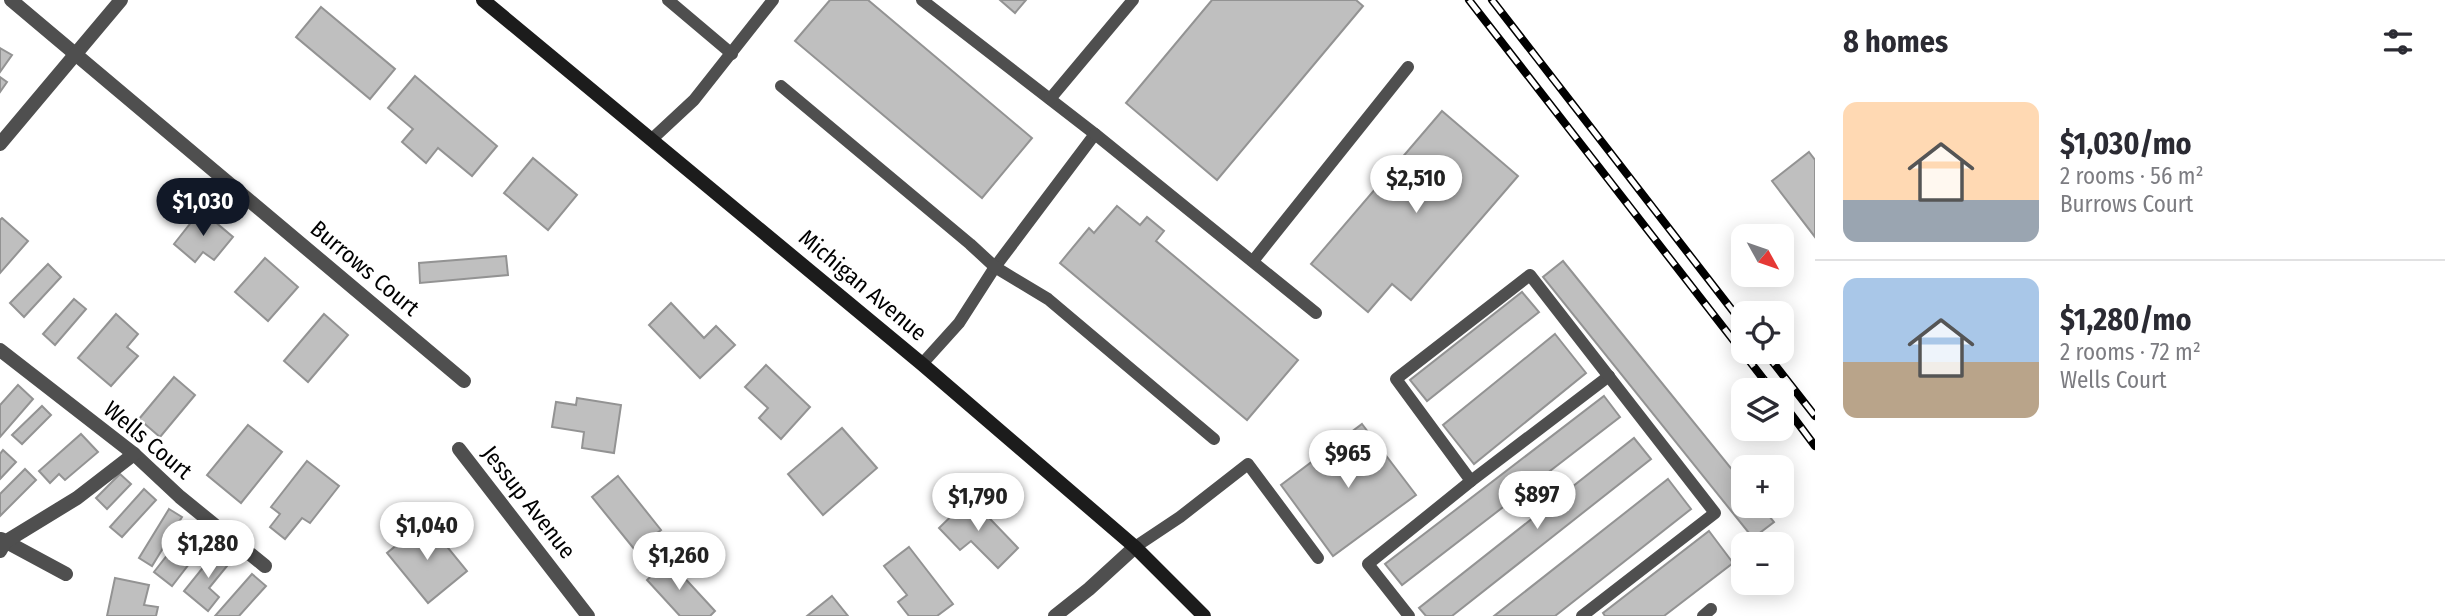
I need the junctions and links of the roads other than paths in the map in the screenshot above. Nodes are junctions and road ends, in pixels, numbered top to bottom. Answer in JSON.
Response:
{"nodes":[{"id":1,"x":11,"y":0,"type":"edge"},
{"id":2,"x":121,"y":0,"type":"edge"},
{"id":3,"x":483,"y":0,"type":"edge"},
{"id":4,"x":668,"y":0,"type":"edge"},
{"id":5,"x":773,"y":0,"type":"edge"},
{"id":6,"x":922,"y":0,"type":"edge"},
{"id":7,"x":1133,"y":0,"type":"edge"},
{"id":8,"x":732,"y":54,"type":"junction"},
{"id":9,"x":76,"y":55,"type":"junction"},
{"id":10,"x":1408,"y":67,"type":"dead end"},
{"id":11,"x":780,"y":86,"type":"dead end"},
{"id":12,"x":1050,"y":99,"type":"junction"},
{"id":13,"x":1095,"y":134,"type":"junction"},
{"id":14,"x":651,"y":140,"type":"junction"},
{"id":15,"x":0,"y":144,"type":"edge"},
{"id":16,"x":1253,"y":261,"type":"junction"},
{"id":17,"x":995,"y":267,"type":"junction"},
{"id":18,"x":1316,"y":313,"type":"dead end"},
{"id":19,"x":0,"y":350,"type":"edge"},
{"id":20,"x":922,"y":364,"type":"junction"},
{"id":21,"x":1609,"y":376,"type":"junction"},
{"id":22,"x":464,"y":381,"type":"dead end"},
{"id":23,"x":1214,"y":439,"type":"dead end"},
{"id":24,"x":458,"y":449,"type":"dead end"},
{"id":25,"x":134,"y":454,"type":"junction"},
{"id":26,"x":1471,"y":481,"type":"junction"},
{"id":27,"x":2,"y":544,"type":"edge"},
{"id":28,"x":1135,"y":547,"type":"junction"},
{"id":29,"x":1318,"y":558,"type":"dead end"},
{"id":30,"x":265,"y":566,"type":"dead end"},
{"id":31,"x":66,"y":574,"type":"dead end"},
{"id":32,"x":1584,"y":615,"type":"edge"},
{"id":33,"x":588,"y":616,"type":"edge"},
{"id":34,"x":1055,"y":616,"type":"edge"},
{"id":35,"x":1204,"y":616,"type":"edge"},
{"id":36,"x":1409,"y":616,"type":"edge"}],
"edges":[{"from":1,"to":9,"type":"street","name":"Burrows Court"},
{"from":2,"to":9,"type":"street"},
{"from":3,"to":14,"type":"main road","name":"Michigan Avenue"},
{"from":4,"to":8,"type":"lane"},
{"from":5,"to":8,"type":"lane"},
{"from":6,"to":12,"type":"lane"},
{"from":7,"to":12,"type":"lane"},
{"from":8,"to":14,"type":"lane"},
{"from":9,"to":15,"type":"street"},
{"from":9,"to":22,"type":"street","name":"Burrows Court"},
{"from":10,"to":16,"type":"lane"},
{"from":11,"to":17,"type":"lane"},
{"from":12,"to":13,"type":"lane"},
{"from":13,"to":16,"type":"lane"},
{"from":13,"to":17,"type":"lane"},
{"from":14,"to":20,"type":"main road","name":"Michigan Avenue"},
{"from":16,"to":18,"type":"lane"},
{"from":17,"to":20,"type":"lane"},
{"from":17,"to":23,"type":"lane"},
{"from":19,"to":25,"type":"street","name":"Wells Court"},
{"from":20,"to":28,"type":"main road","name":"Michigan Avenue"},
{"from":21,"to":26,"type":"lane"},
{"from":21,"to":26,"type":"lane"},
{"from":21,"to":32,"type":"lane"},
{"from":24,"to":33,"type":"street","name":"Jessup Avenue"},
{"from":25,"to":27,"type":"street"},
{"from":25,"to":30,"type":"street","name":"Wells Court"},
{"from":26,"to":36,"type":"lane"},
{"from":27,"to":31,"type":"street"},
{"from":28,"to":29,"type":"lane"},
{"from":28,"to":34,"type":"street"},
{"from":28,"to":35,"type":"main road","name":"Michigan Avenue"}]}
